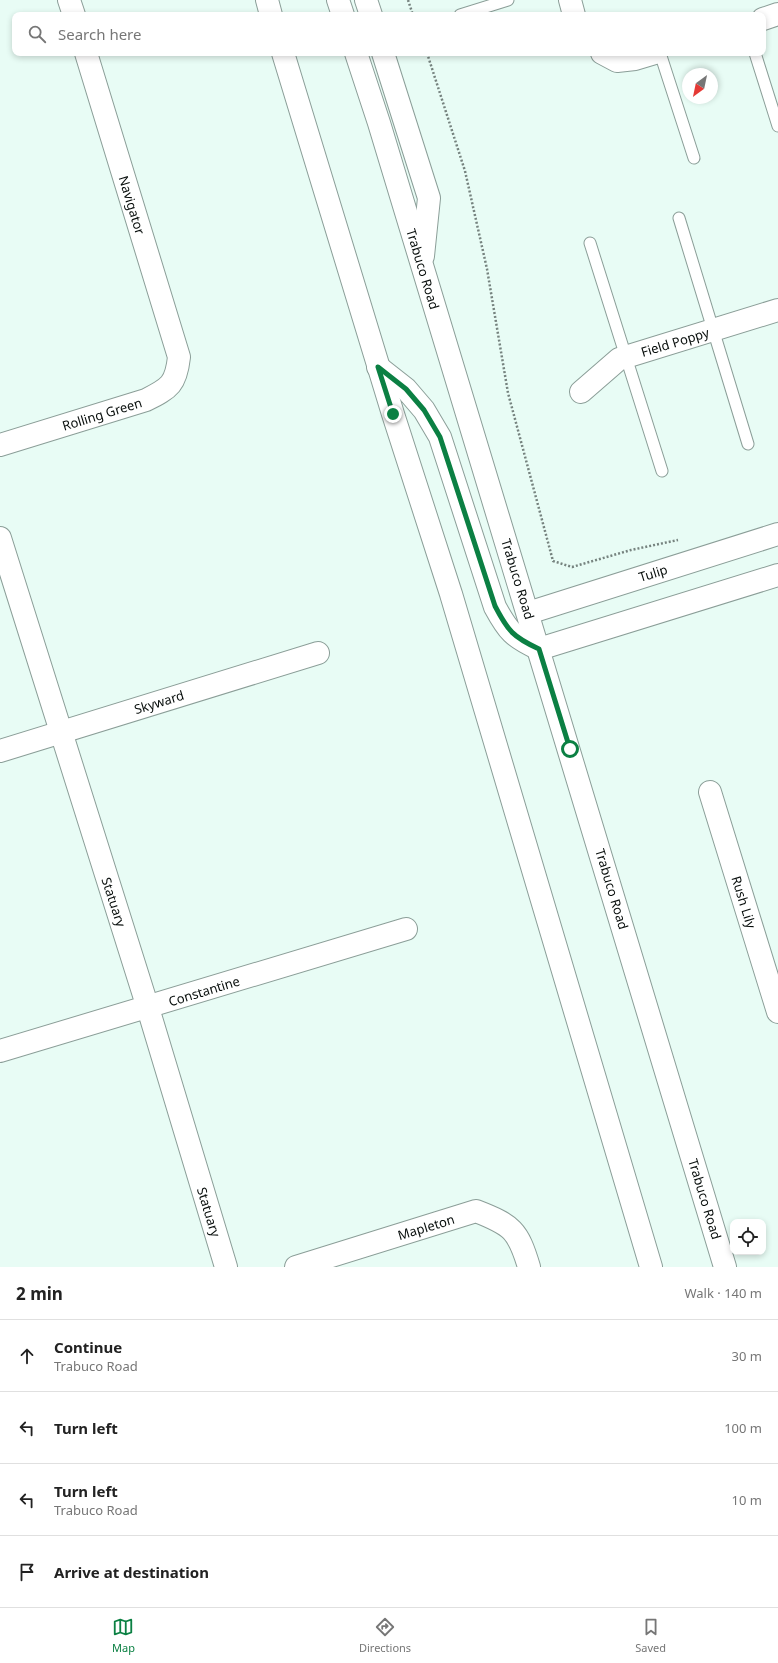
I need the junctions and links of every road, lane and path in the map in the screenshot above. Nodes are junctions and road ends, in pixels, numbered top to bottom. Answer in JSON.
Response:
{"nodes":[{"id":1,"x":70,"y":0,"type":"edge"},
{"id":2,"x":267,"y":0,"type":"edge"},
{"id":3,"x":338,"y":0,"type":"edge"},
{"id":4,"x":366,"y":0,"type":"edge"},
{"id":5,"x":408,"y":0,"type":"edge"},
{"id":6,"x":508,"y":0,"type":"edge"},
{"id":7,"x":570,"y":0,"type":"edge"},
{"id":8,"x":73,"y":12,"type":"edge"},
{"id":9,"x":270,"y":12,"type":"edge"},
{"id":10,"x":342,"y":12,"type":"edge"},
{"id":11,"x":370,"y":12,"type":"edge"},
{"id":12,"x":412,"y":12,"type":"edge"},
{"id":13,"x":470,"y":12,"type":"edge"},
{"id":14,"x":573,"y":12,"type":"edge"},
{"id":15,"x":778,"y":14,"type":"edge"},
{"id":16,"x":766,"y":18,"type":"edge"},
{"id":17,"x":87,"y":56,"type":"edge"},
{"id":18,"x":284,"y":56,"type":"edge"},
{"id":19,"x":357,"y":56,"type":"edge"},
{"id":20,"x":384,"y":56,"type":"edge"},
{"id":21,"x":428,"y":56,"type":"edge"},
{"id":22,"x":608,"y":56,"type":"edge"},
{"id":23,"x":644,"y":56,"type":"edge"},
{"id":24,"x":661,"y":56,"type":"edge"},
{"id":25,"x":756,"y":56,"type":"edge"},
{"id":26,"x":778,"y":126,"type":"edge"},
{"id":27,"x":694,"y":158,"type":"dead end"},
{"id":28,"x":679,"y":218,"type":"dead end"},
{"id":29,"x":590,"y":243,"type":"dead end"},
{"id":30,"x":422,"y":265,"type":"junction"},
{"id":31,"x":778,"y":310,"type":"edge"},
{"id":32,"x":713,"y":330,"type":"junction"},
{"id":33,"x":179,"y":357,"type":"joint"},
{"id":34,"x":627,"y":357,"type":"junction"},
{"id":35,"x":378,"y":367,"type":"junction"},
{"id":36,"x":581,"y":392,"type":"dead end"},
{"id":37,"x":748,"y":444,"type":"dead end"},
{"id":38,"x":0,"y":445,"type":"edge"},
{"id":39,"x":662,"y":471,"type":"dead end"},
{"id":40,"x":778,"y":534,"type":"edge"},
{"id":41,"x":0,"y":538,"type":"edge"},
{"id":42,"x":683,"y":539,"type":"dead end"},
{"id":43,"x":778,"y":575,"type":"edge"},
{"id":44,"x":528,"y":613,"type":"junction"},
{"id":45,"x":539,"y":649,"type":"junction"},
{"id":46,"x":318,"y":653,"type":"dead end"},
{"id":47,"x":60,"y":732,"type":"junction"},
{"id":48,"x":0,"y":751,"type":"edge"},
{"id":49,"x":710,"y":792,"type":"dead end"},
{"id":50,"x":406,"y":929,"type":"dead end"},
{"id":51,"x":148,"y":1008,"type":"junction"},
{"id":52,"x":778,"y":1012,"type":"edge"},
{"id":53,"x":0,"y":1051,"type":"edge"},
{"id":54,"x":226,"y":1267,"type":"edge"},
{"id":55,"x":296,"y":1267,"type":"edge"},
{"id":56,"x":529,"y":1267,"type":"edge"},
{"id":57,"x":651,"y":1267,"type":"edge"},
{"id":58,"x":725,"y":1267,"type":"edge"}],
"edges":[{"from":1,"to":8,"type":"street"},
{"from":2,"to":9,"type":"street"},
{"from":3,"to":10,"type":"street"},
{"from":4,"to":11,"type":"street"},
{"from":5,"to":12,"type":"path"},
{"from":6,"to":13,"type":"lane"},
{"from":7,"to":14,"type":"street"},
{"from":15,"to":16,"type":"street"},
{"from":17,"to":33,"type":"street","name":"Navigator"},
{"from":18,"to":35,"type":"street"},
{"from":19,"to":30,"type":"street","name":"Trabuco Road"},
{"from":20,"to":30,"type":"street"},
{"from":21,"to":42,"type":"path"},
{"from":22,"to":23,"type":"street"},
{"from":24,"to":27,"type":"lane"},
{"from":25,"to":26,"type":"lane"},
{"from":28,"to":32,"type":"lane"},
{"from":29,"to":34,"type":"lane"},
{"from":30,"to":44,"type":"street","name":"Trabuco Road"},
{"from":31,"to":32,"type":"street","name":"Field Poppy"},
{"from":32,"to":34,"type":"street","name":"Field Poppy"},
{"from":32,"to":37,"type":"lane"},
{"from":33,"to":38,"type":"street","name":"Rolling Green"},
{"from":34,"to":36,"type":"street","name":"Field Poppy"},
{"from":34,"to":39,"type":"lane"},
{"from":35,"to":45,"type":"street"},
{"from":35,"to":57,"type":"street"},
{"from":40,"to":44,"type":"street","name":"Tulip"},
{"from":41,"to":47,"type":"street","name":"Statuary"},
{"from":43,"to":45,"type":"street"},
{"from":44,"to":45,"type":"street","name":"Trabuco Road"},
{"from":45,"to":58,"type":"street","name":"Trabuco Road"},
{"from":46,"to":47,"type":"street","name":"Skyward"},
{"from":47,"to":48,"type":"street","name":"Skyward"},
{"from":47,"to":51,"type":"street","name":"Statuary"},
{"from":49,"to":52,"type":"street","name":"Rush Lily"},
{"from":50,"to":51,"type":"street","name":"Constantine"},
{"from":51,"to":53,"type":"street","name":"Constantine"},
{"from":51,"to":54,"type":"street","name":"Statuary"},
{"from":55,"to":56,"type":"street","name":"Mapleton"}]}
